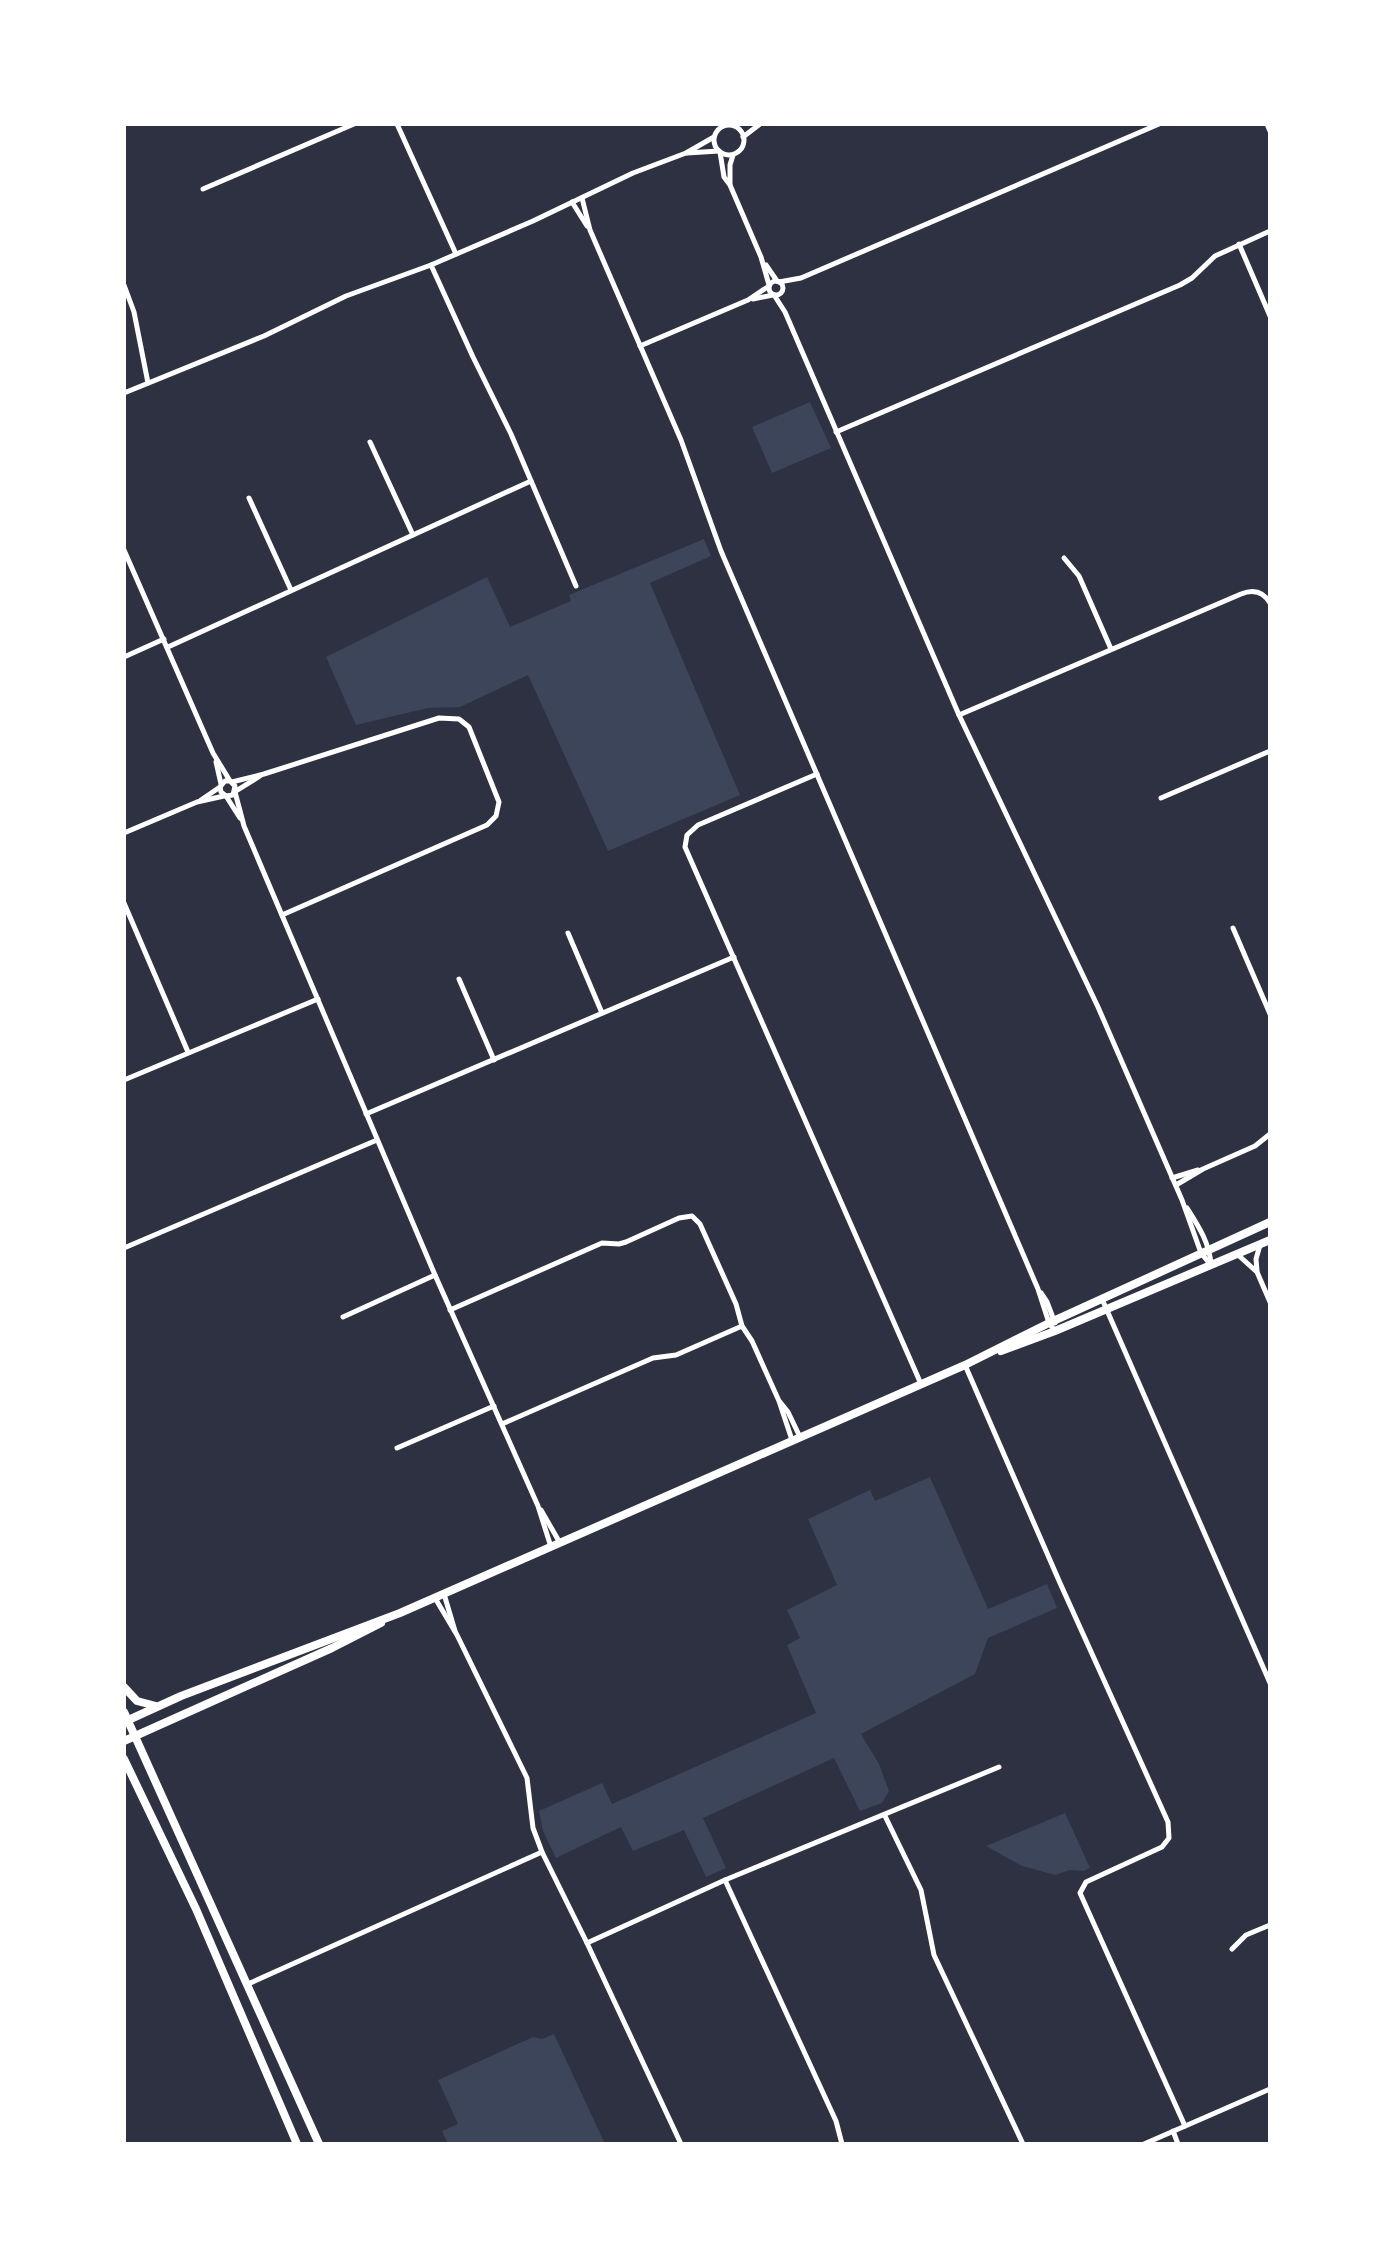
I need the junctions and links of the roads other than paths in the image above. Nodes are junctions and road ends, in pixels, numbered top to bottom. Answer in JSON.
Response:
{"nodes":[{"id":1,"x":354,"y":124,"type":"edge"},
{"id":2,"x":397,"y":124,"type":"edge"},
{"id":3,"x":747,"y":124,"type":"edge"},
{"id":4,"x":760,"y":124,"type":"edge"},
{"id":5,"x":1159,"y":124,"type":"edge"},
{"id":6,"x":1267,"y":124,"type":"edge"},
{"id":7,"x":721,"y":126,"type":"edge"},
{"id":8,"x":735,"y":126,"type":"edge"},
{"id":9,"x":1270,"y":131,"type":"edge"},
{"id":10,"x":714,"y":137,"type":"junction"},
{"id":11,"x":743,"y":137,"type":"junction"},
{"id":12,"x":719,"y":151,"type":"junction"},
{"id":13,"x":686,"y":153,"type":"junction"},
{"id":14,"x":733,"y":155,"type":"junction"},
{"id":15,"x":730,"y":185,"type":"junction"},
{"id":16,"x":203,"y":189,"type":"dead end"},
{"id":17,"x":582,"y":198,"type":"junction"},
{"id":18,"x":572,"y":202,"type":"junction"},
{"id":19,"x":590,"y":230,"type":"junction"},
{"id":20,"x":1270,"y":231,"type":"edge"},
{"id":21,"x":1239,"y":244,"type":"junction"},
{"id":22,"x":456,"y":254,"type":"junction"},
{"id":23,"x":761,"y":257,"type":"junction"},
{"id":24,"x":431,"y":265,"type":"junction"},
{"id":25,"x":801,"y":278,"type":"junction"},
{"id":26,"x":778,"y":282,"type":"junction"},
{"id":27,"x":124,"y":285,"type":"edge"},
{"id":28,"x":769,"y":285,"type":"junction"},
{"id":29,"x":778,"y":294,"type":"junction"},
{"id":30,"x":748,"y":300,"type":"junction"},
{"id":31,"x":1270,"y":316,"type":"edge"},
{"id":32,"x":640,"y":346,"type":"junction"},
{"id":33,"x":148,"y":383,"type":"junction"},
{"id":34,"x":124,"y":393,"type":"edge"},
{"id":35,"x":836,"y":432,"type":"junction"},
{"id":36,"x":370,"y":442,"type":"dead end"},
{"id":37,"x":531,"y":481,"type":"junction"},
{"id":38,"x":249,"y":498,"type":"dead end"},
{"id":39,"x":413,"y":535,"type":"junction"},
{"id":40,"x":124,"y":550,"type":"edge"},
{"id":41,"x":1064,"y":558,"type":"dead end"},
{"id":42,"x":576,"y":586,"type":"dead end"},
{"id":43,"x":291,"y":590,"type":"junction"},
{"id":44,"x":1270,"y":603,"type":"edge"},
{"id":45,"x":164,"y":639,"type":"junction"},
{"id":46,"x":168,"y":647,"type":"junction"},
{"id":47,"x":1111,"y":649,"type":"junction"},
{"id":48,"x":124,"y":657,"type":"edge"},
{"id":49,"x":959,"y":715,"type":"junction"},
{"id":50,"x":1270,"y":751,"type":"edge"},
{"id":51,"x":213,"y":753,"type":"junction"},
{"id":52,"x":264,"y":774,"type":"junction"},
{"id":53,"x":817,"y":774,"type":"junction"},
{"id":54,"x":231,"y":781,"type":"junction"},
{"id":55,"x":221,"y":786,"type":"junction"},
{"id":56,"x":235,"y":792,"type":"junction"},
{"id":57,"x":225,"y":796,"type":"junction"},
{"id":58,"x":1161,"y":798,"type":"dead end"},
{"id":59,"x":197,"y":802,"type":"junction"},
{"id":60,"x":244,"y":826,"type":"junction"},
{"id":61,"x":124,"y":833,"type":"edge"},
{"id":62,"x":124,"y":903,"type":"edge"},
{"id":63,"x":282,"y":915,"type":"junction"},
{"id":64,"x":1233,"y":928,"type":"dead end"},
{"id":65,"x":568,"y":933,"type":"dead end"},
{"id":66,"x":734,"y":957,"type":"junction"},
{"id":67,"x":459,"y":979,"type":"dead end"},
{"id":68,"x":318,"y":999,"type":"junction"},
{"id":69,"x":602,"y":1013,"type":"junction"},
{"id":70,"x":1270,"y":1014,"type":"edge"},
{"id":71,"x":188,"y":1052,"type":"junction"},
{"id":72,"x":494,"y":1060,"type":"junction"},
{"id":73,"x":124,"y":1080,"type":"edge"},
{"id":74,"x":366,"y":1114,"type":"junction"},
{"id":75,"x":1270,"y":1134,"type":"edge"},
{"id":76,"x":377,"y":1140,"type":"junction"},
{"id":77,"x":1203,"y":1169,"type":"junction"},
{"id":78,"x":1172,"y":1178,"type":"junction"},
{"id":79,"x":1176,"y":1185,"type":"junction"},
{"id":80,"x":1270,"y":1222,"type":"edge"},
{"id":81,"x":1270,"y":1240,"type":"edge"},
{"id":82,"x":1260,"y":1244,"type":"junction"},
{"id":83,"x":124,"y":1248,"type":"edge"},
{"id":84,"x":1205,"y":1251,"type":"junction"},
{"id":85,"x":1237,"y":1254,"type":"junction"},
{"id":86,"x":1211,"y":1265,"type":"junction"},
{"id":87,"x":1257,"y":1272,"type":"junction"},
{"id":88,"x":435,"y":1275,"type":"junction"},
{"id":89,"x":1102,"y":1299,"type":"junction"},
{"id":90,"x":1270,"y":1302,"type":"edge"},
{"id":91,"x":450,"y":1310,"type":"junction"},
{"id":92,"x":1106,"y":1310,"type":"junction"},
{"id":93,"x":343,"y":1317,"type":"dead end"},
{"id":94,"x":1052,"y":1322,"type":"junction"},
{"id":95,"x":742,"y":1326,"type":"junction"},
{"id":96,"x":1055,"y":1331,"type":"junction"},
{"id":97,"x":965,"y":1365,"type":"junction"},
{"id":98,"x":921,"y":1384,"type":"junction"},
{"id":99,"x":494,"y":1406,"type":"junction"},
{"id":100,"x":502,"y":1424,"type":"junction"},
{"id":101,"x":796,"y":1438,"type":"junction"},
{"id":102,"x":397,"y":1448,"type":"dead end"},
{"id":103,"x":555,"y":1545,"type":"junction"},
{"id":104,"x":439,"y":1596,"type":"junction"},
{"id":105,"x":400,"y":1613,"type":"junction"},
{"id":106,"x":1270,"y":1683,"type":"edge"},
{"id":107,"x":124,"y":1687,"type":"edge"},
{"id":108,"x":157,"y":1706,"type":"junction"},
{"id":109,"x":125,"y":1718,"type":"edge"},
{"id":110,"x":134,"y":1736,"type":"junction"},
{"id":111,"x":124,"y":1741,"type":"edge"},
{"id":112,"x":124,"y":1759,"type":"edge"},
{"id":113,"x":999,"y":1767,"type":"dead end"},
{"id":114,"x":885,"y":1816,"type":"junction"},
{"id":115,"x":542,"y":1852,"type":"junction"},
{"id":116,"x":725,"y":1880,"type":"junction"},
{"id":117,"x":209,"y":1899,"type":"junction"},
{"id":118,"x":194,"y":1906,"type":"junction"},
{"id":119,"x":1270,"y":1925,"type":"edge"},
{"id":120,"x":587,"y":1943,"type":"junction"},
{"id":121,"x":1232,"y":1949,"type":"dead end"},
{"id":122,"x":248,"y":1984,"type":"junction"},
{"id":123,"x":1270,"y":2089,"type":"edge"},
{"id":124,"x":1185,"y":2126,"type":"junction"},
{"id":125,"x":1173,"y":2131,"type":"junction"},
{"id":126,"x":297,"y":2144,"type":"edge"},
{"id":127,"x":319,"y":2144,"type":"edge"},
{"id":128,"x":681,"y":2144,"type":"edge"},
{"id":129,"x":842,"y":2144,"type":"edge"},
{"id":130,"x":1023,"y":2144,"type":"edge"},
{"id":131,"x":1144,"y":2144,"type":"edge"},
{"id":132,"x":1178,"y":2144,"type":"edge"}],
"edges":[{"from":1,"to":16,"type":"street"},
{"from":2,"to":22,"type":"street"},
{"from":3,"to":8,"type":"street"},
{"from":4,"to":11,"type":"street"},
{"from":5,"to":25,"type":"street"},
{"from":6,"to":9,"type":"street"},
{"from":7,"to":8,"type":"street"},
{"from":7,"to":10,"type":"street"},
{"from":8,"to":11,"type":"street"},
{"from":10,"to":12,"type":"street"},
{"from":10,"to":13,"type":"street"},
{"from":11,"to":14,"type":"street"},
{"from":12,"to":13,"type":"street"},
{"from":12,"to":14,"type":"street"},
{"from":12,"to":15,"type":"street"},
{"from":13,"to":17,"type":"street"},
{"from":14,"to":15,"type":"street"},
{"from":15,"to":23,"type":"street"},
{"from":17,"to":18,"type":"street"},
{"from":17,"to":19,"type":"street"},
{"from":18,"to":19,"type":"street"},
{"from":18,"to":22,"type":"street"},
{"from":19,"to":32,"type":"street"},
{"from":20,"to":21,"type":"street"},
{"from":21,"to":31,"type":"street"},
{"from":21,"to":35,"type":"street"},
{"from":22,"to":24,"type":"street"},
{"from":23,"to":26,"type":"street"},
{"from":23,"to":28,"type":"street"},
{"from":24,"to":33,"type":"street"},
{"from":24,"to":37,"type":"street"},
{"from":25,"to":26,"type":"street"},
{"from":25,"to":29,"type":"street"},
{"from":26,"to":28,"type":"street"},
{"from":26,"to":29,"type":"street"},
{"from":27,"to":33,"type":"street"},
{"from":28,"to":29,"type":"street"},
{"from":28,"to":30,"type":"street"},
{"from":29,"to":30,"type":"street"},
{"from":29,"to":35,"type":"street"},
{"from":30,"to":32,"type":"street"},
{"from":32,"to":53,"type":"street"},
{"from":33,"to":34,"type":"street"},
{"from":35,"to":49,"type":"street"},
{"from":36,"to":39,"type":"street"},
{"from":37,"to":39,"type":"street"},
{"from":37,"to":42,"type":"street"},
{"from":38,"to":43,"type":"street"},
{"from":39,"to":43,"type":"street"},
{"from":40,"to":45,"type":"street"},
{"from":41,"to":47,"type":"street"},
{"from":43,"to":46,"type":"street"},
{"from":44,"to":47,"type":"street"},
{"from":45,"to":46,"type":"street"},
{"from":45,"to":48,"type":"street"},
{"from":46,"to":51,"type":"street"},
{"from":47,"to":49,"type":"street"},
{"from":49,"to":78,"type":"street"},
{"from":50,"to":58,"type":"street"},
{"from":51,"to":54,"type":"street"},
{"from":51,"to":55,"type":"street"},
{"from":52,"to":54,"type":"street"},
{"from":52,"to":56,"type":"street"},
{"from":52,"to":63,"type":"street"},
{"from":53,"to":66,"type":"street"},
{"from":53,"to":94,"type":"street"},
{"from":54,"to":55,"type":"street"},
{"from":54,"to":56,"type":"street"},
{"from":55,"to":57,"type":"street"},
{"from":55,"to":59,"type":"street"},
{"from":56,"to":57,"type":"street"},
{"from":56,"to":60,"type":"street"},
{"from":57,"to":59,"type":"street"},
{"from":57,"to":60,"type":"street"},
{"from":59,"to":61,"type":"street"},
{"from":60,"to":63,"type":"street"},
{"from":62,"to":71,"type":"street"},
{"from":63,"to":68,"type":"street"},
{"from":64,"to":70,"type":"street"},
{"from":65,"to":69,"type":"street"},
{"from":66,"to":69,"type":"street"},
{"from":66,"to":98,"type":"street"},
{"from":67,"to":72,"type":"street"},
{"from":68,"to":71,"type":"street"},
{"from":68,"to":74,"type":"street"},
{"from":69,"to":72,"type":"street"},
{"from":71,"to":73,"type":"street"},
{"from":72,"to":74,"type":"street"},
{"from":74,"to":76,"type":"street"},
{"from":75,"to":77,"type":"street"},
{"from":76,"to":83,"type":"street"},
{"from":76,"to":88,"type":"street"},
{"from":77,"to":78,"type":"street"},
{"from":77,"to":79,"type":"street"},
{"from":78,"to":79,"type":"street"},
{"from":79,"to":84,"type":"street"},
{"from":80,"to":84,"type":"main road"},
{"from":81,"to":82,"type":"main road"},
{"from":82,"to":85,"type":"main road"},
{"from":82,"to":87,"type":"street"},
{"from":84,"to":86,"type":"street"},
{"from":84,"to":89,"type":"main road"},
{"from":85,"to":86,"type":"main road"},
{"from":85,"to":87,"type":"street"},
{"from":86,"to":92,"type":"main road"},
{"from":87,"to":90,"type":"street"},
{"from":88,"to":91,"type":"street"},
{"from":88,"to":93,"type":"street"},
{"from":89,"to":92,"type":"street"},
{"from":89,"to":94,"type":"main road"},
{"from":91,"to":95,"type":"street"},
{"from":91,"to":99,"type":"street"},
{"from":92,"to":96,"type":"main road"},
{"from":92,"to":106,"type":"street"},
{"from":94,"to":96,"type":"street"},
{"from":94,"to":97,"type":"main road"},
{"from":95,"to":100,"type":"street"},
{"from":95,"to":101,"type":"street"},
{"from":96,"to":97,"type":"main road"},
{"from":97,"to":98,"type":"main road"},
{"from":97,"to":124,"type":"street"},
{"from":98,"to":101,"type":"main road"},
{"from":99,"to":100,"type":"street"},
{"from":99,"to":102,"type":"street"},
{"from":100,"to":103,"type":"street"},
{"from":101,"to":103,"type":"main road"},
{"from":103,"to":104,"type":"main road"},
{"from":104,"to":105,"type":"main road"},
{"from":104,"to":115,"type":"street"},
{"from":105,"to":108,"type":"main road"},
{"from":105,"to":110,"type":"main road"},
{"from":107,"to":108,"type":"main road"},
{"from":108,"to":109,"type":"main road"},
{"from":109,"to":110,"type":"main road"},
{"from":110,"to":111,"type":"main road"},
{"from":110,"to":117,"type":"main road"},
{"from":112,"to":118,"type":"main road"},
{"from":113,"to":114,"type":"street"},
{"from":114,"to":116,"type":"street"},
{"from":114,"to":130,"type":"street"},
{"from":115,"to":120,"type":"street"},
{"from":115,"to":122,"type":"street"},
{"from":116,"to":120,"type":"street"},
{"from":116,"to":129,"type":"street"},
{"from":117,"to":118,"type":"main road"},
{"from":117,"to":122,"type":"main road"},
{"from":118,"to":126,"type":"main road"},
{"from":119,"to":121,"type":"street"},
{"from":120,"to":128,"type":"street"},
{"from":122,"to":127,"type":"main road"},
{"from":123,"to":124,"type":"street"},
{"from":124,"to":125,"type":"street"},
{"from":125,"to":131,"type":"street"},
{"from":125,"to":132,"type":"street"}]}
